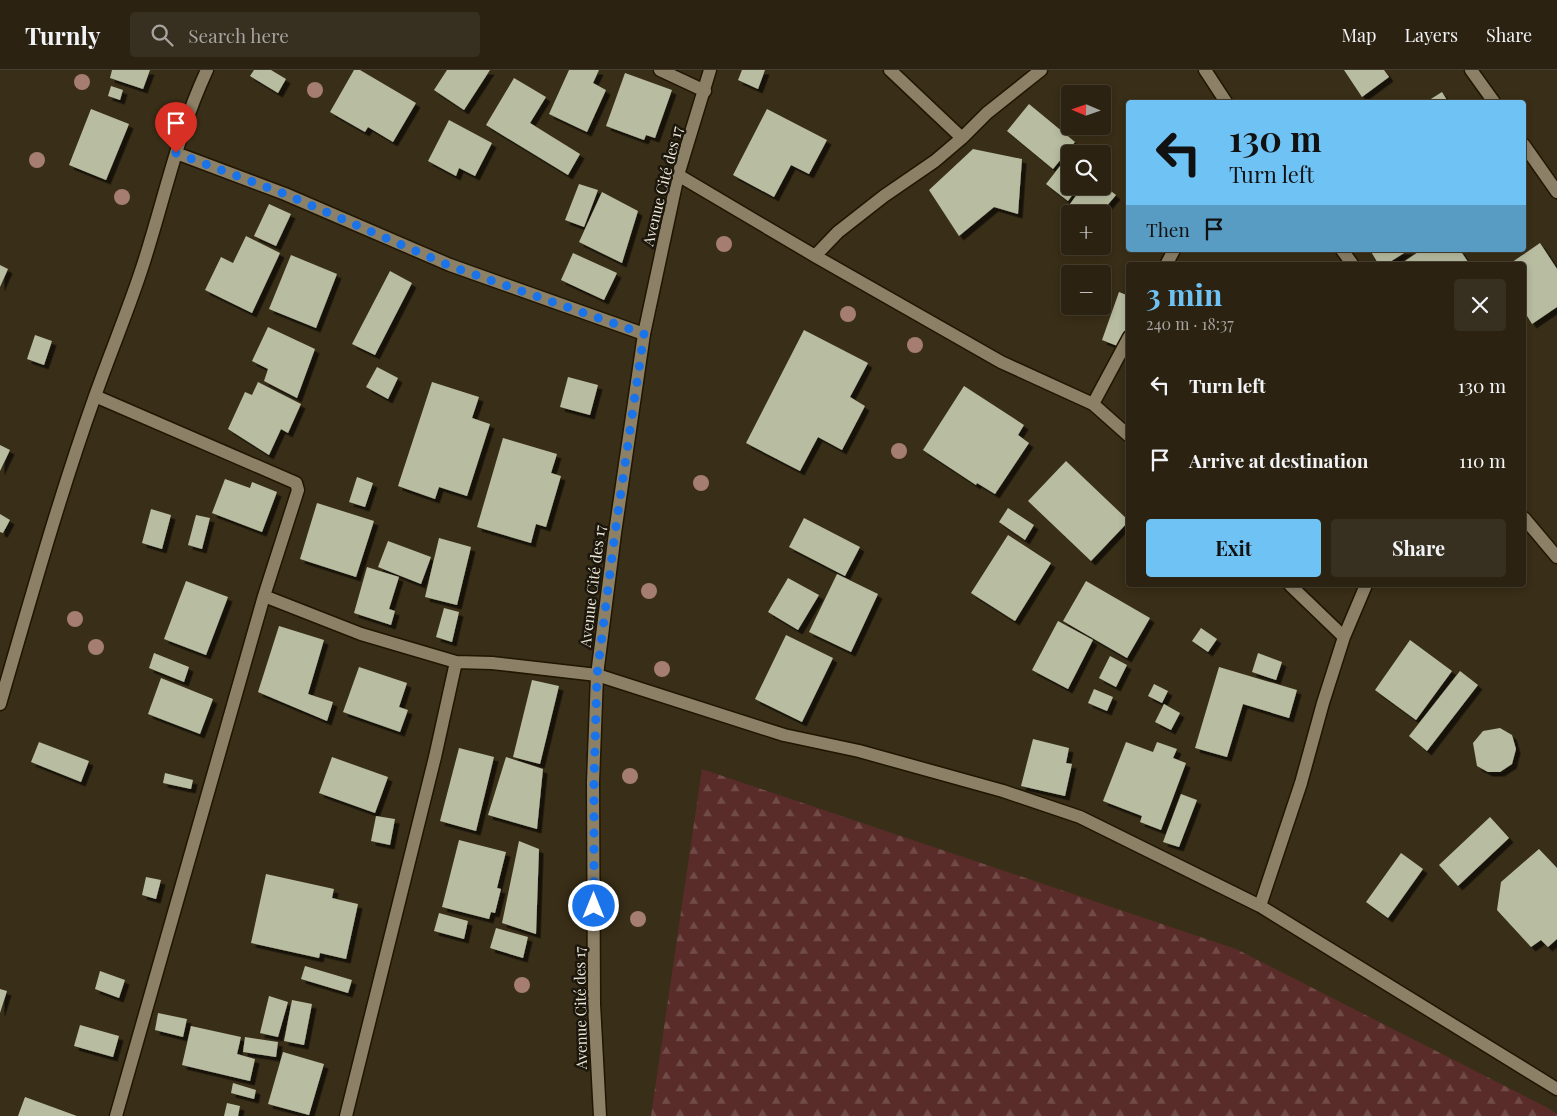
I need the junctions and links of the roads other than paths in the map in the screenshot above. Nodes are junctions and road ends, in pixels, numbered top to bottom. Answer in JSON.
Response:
{"nodes":[{"id":1,"x":208,"y":70,"type":"edge"},
{"id":2,"x":660,"y":70,"type":"edge"},
{"id":3,"x":710,"y":70,"type":"edge"},
{"id":4,"x":890,"y":70,"type":"edge"},
{"id":5,"x":1041,"y":70,"type":"edge"},
{"id":6,"x":1205,"y":70,"type":"edge"},
{"id":7,"x":1471,"y":70,"type":"edge"},
{"id":8,"x":705,"y":92,"type":"junction"},
{"id":9,"x":1225,"y":100,"type":"edge"},
{"id":10,"x":1493,"y":100,"type":"edge"},
{"id":11,"x":962,"y":138,"type":"junction"},
{"id":12,"x":1526,"y":148,"type":"edge"},
{"id":13,"x":176,"y":153,"type":"junction"},
{"id":14,"x":678,"y":175,"type":"junction"},
{"id":15,"x":1557,"y":192,"type":"edge"},
{"id":16,"x":815,"y":256,"type":"junction"},
{"id":17,"x":644,"y":334,"type":"junction"},
{"id":18,"x":1126,"y":343,"type":"edge"},
{"id":19,"x":95,"y":396,"type":"junction"},
{"id":20,"x":1093,"y":404,"type":"junction"},
{"id":21,"x":1126,"y":433,"type":"edge"},
{"id":22,"x":1526,"y":520,"type":"edge"},
{"id":23,"x":1557,"y":558,"type":"edge"},
{"id":24,"x":1292,"y":587,"type":"edge"},
{"id":25,"x":1365,"y":587,"type":"edge"},
{"id":26,"x":264,"y":596,"type":"junction"},
{"id":27,"x":1344,"y":637,"type":"junction"},
{"id":28,"x":456,"y":662,"type":"junction"},
{"id":29,"x":597,"y":675,"type":"junction"},
{"id":30,"x":0,"y":704,"type":"edge"},
{"id":31,"x":1260,"y":906,"type":"junction"},
{"id":32,"x":1557,"y":1089,"type":"edge"},
{"id":33,"x":116,"y":1116,"type":"edge"},
{"id":34,"x":346,"y":1116,"type":"edge"},
{"id":35,"x":600,"y":1116,"type":"edge"}],
"edges":[{"from":1,"to":13,"type":"street"},
{"from":2,"to":8,"type":"street"},
{"from":3,"to":8,"type":"street","name":"Avenue Cité des 17"},
{"from":4,"to":11,"type":"street"},
{"from":5,"to":11,"type":"street"},
{"from":6,"to":9,"type":"street"},
{"from":7,"to":10,"type":"street"},
{"from":8,"to":14,"type":"street","name":"Avenue Cité des 17"},
{"from":11,"to":16,"type":"street"},
{"from":12,"to":15,"type":"street"},
{"from":13,"to":17,"type":"street"},
{"from":13,"to":19,"type":"street"},
{"from":14,"to":16,"type":"street"},
{"from":14,"to":17,"type":"street","name":"Avenue Cité des 17"},
{"from":16,"to":20,"type":"street"},
{"from":17,"to":29,"type":"street","name":"Avenue Cité des 17"},
{"from":18,"to":20,"type":"street"},
{"from":19,"to":26,"type":"street"},
{"from":19,"to":30,"type":"street"},
{"from":20,"to":21,"type":"street"},
{"from":22,"to":23,"type":"street"},
{"from":24,"to":27,"type":"street"},
{"from":25,"to":27,"type":"street"},
{"from":26,"to":28,"type":"street"},
{"from":26,"to":33,"type":"street"},
{"from":27,"to":31,"type":"street"},
{"from":28,"to":29,"type":"street"},
{"from":28,"to":34,"type":"street"},
{"from":29,"to":31,"type":"street"},
{"from":29,"to":35,"type":"street","name":"Avenue Cité des 17"},
{"from":31,"to":32,"type":"street"}]}
